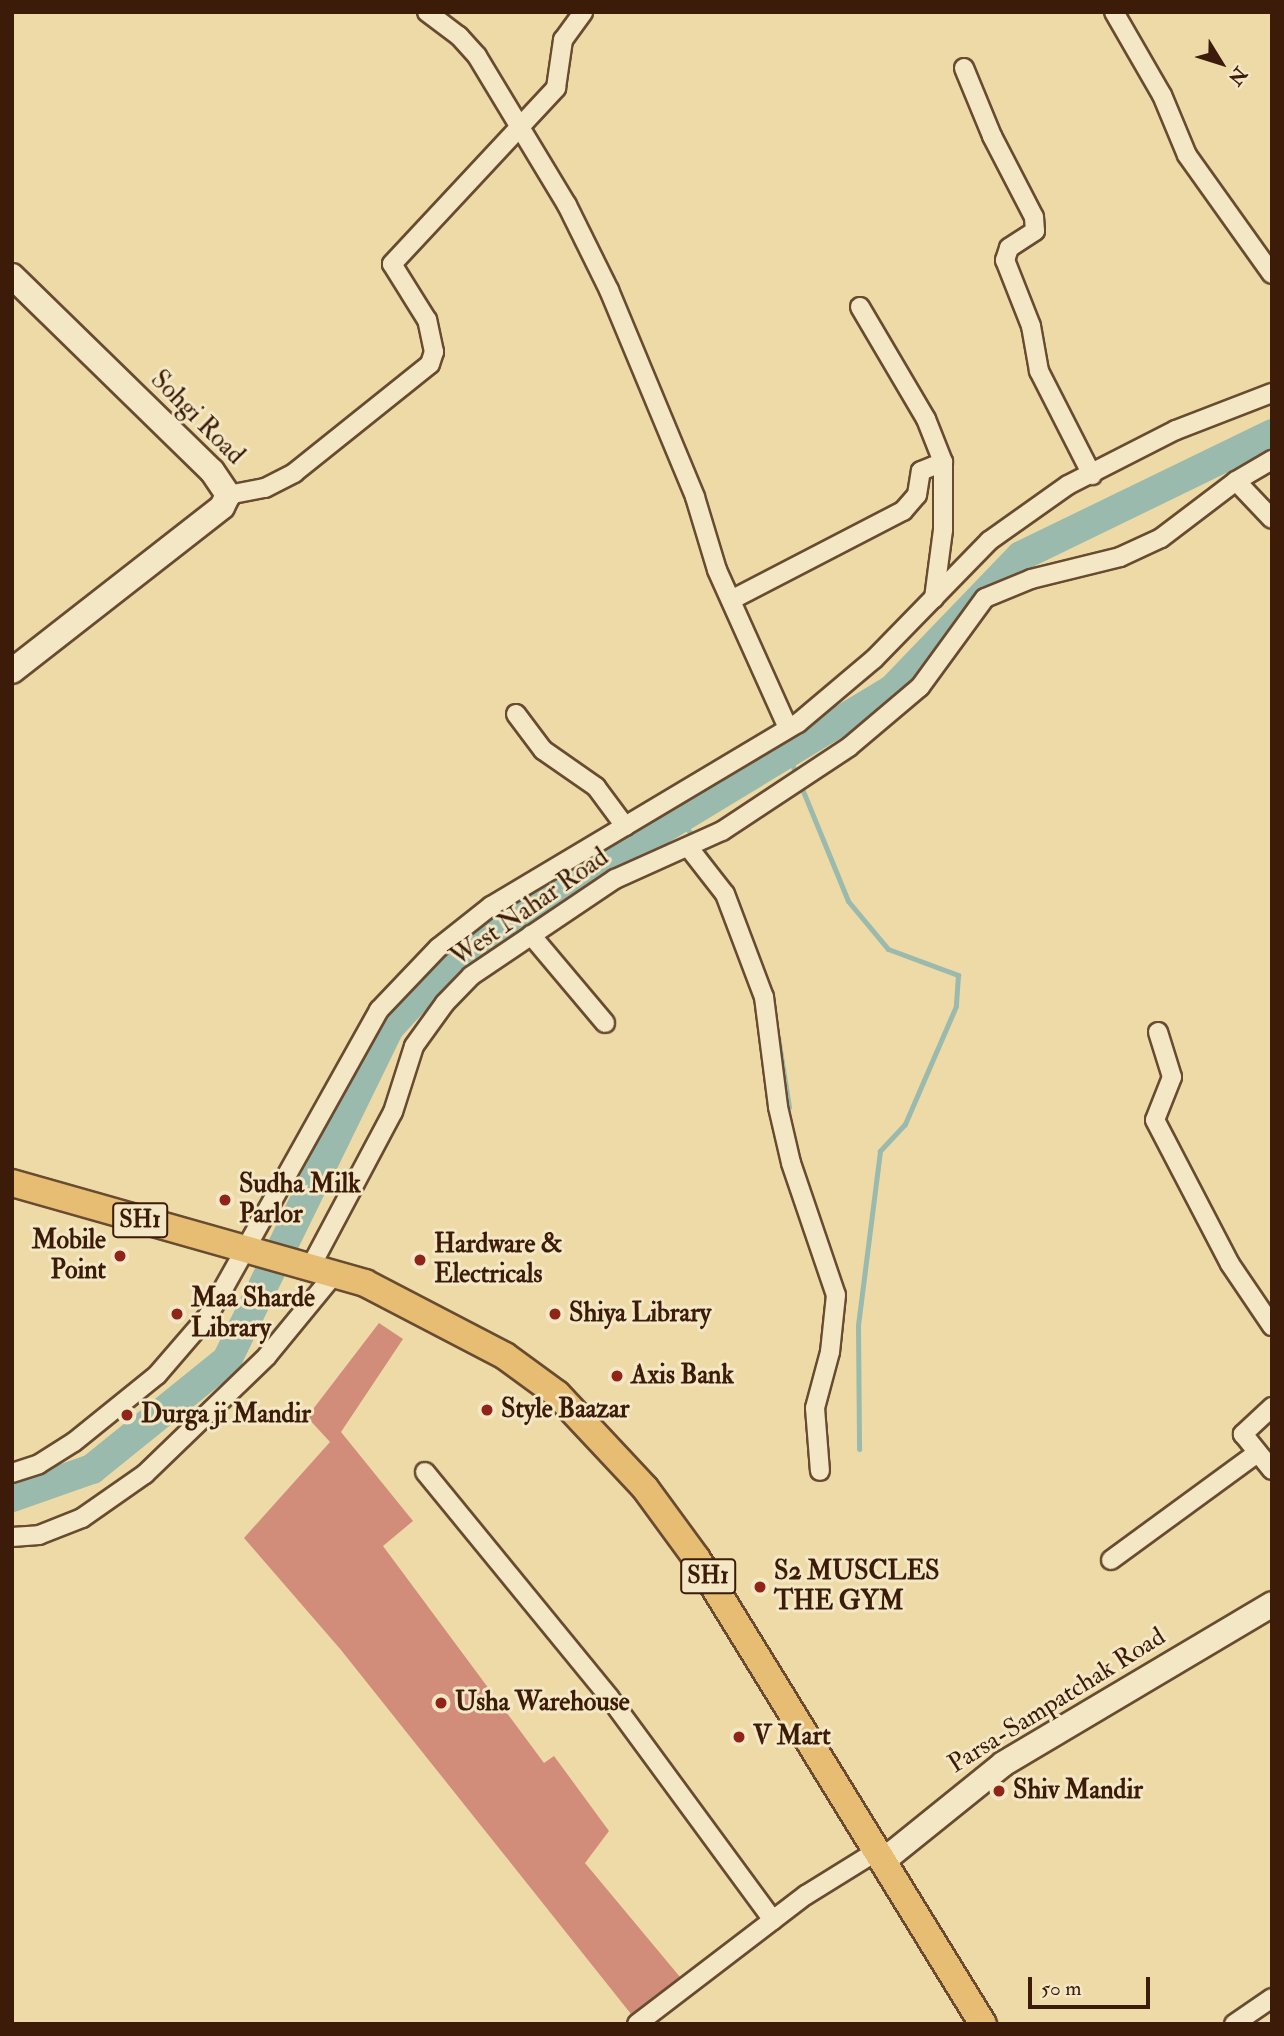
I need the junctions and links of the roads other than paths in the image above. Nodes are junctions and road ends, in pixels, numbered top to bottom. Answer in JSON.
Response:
{"nodes":[{"id":1,"x":427,"y":12,"type":"edge"},
{"id":2,"x":583,"y":12,"type":"edge"},
{"id":3,"x":1114,"y":12,"type":"edge"},
{"id":4,"x":964,"y":68,"type":"dead end"},
{"id":5,"x":516,"y":126,"type":"junction"},
{"id":6,"x":1272,"y":274,"type":"edge"},
{"id":7,"x":12,"y":276,"type":"edge"},
{"id":8,"x":860,"y":307,"type":"dead end"},
{"id":9,"x":1272,"y":393,"type":"edge"},
{"id":10,"x":1272,"y":460,"type":"edge"},
{"id":11,"x":943,"y":462,"type":"junction"},
{"id":12,"x":1092,"y":475,"type":"junction"},
{"id":13,"x":1236,"y":481,"type":"junction"},
{"id":14,"x":228,"y":495,"type":"junction"},
{"id":15,"x":1272,"y":519,"type":"edge"},
{"id":16,"x":933,"y":598,"type":"junction"},
{"id":17,"x":731,"y":600,"type":"junction"},
{"id":18,"x":12,"y":671,"type":"edge"},
{"id":19,"x":516,"y":714,"type":"dead end"},
{"id":20,"x":788,"y":728,"type":"junction"},
{"id":21,"x":625,"y":826,"type":"junction"},
{"id":22,"x":690,"y":847,"type":"junction"},
{"id":23,"x":531,"y":935,"type":"junction"},
{"id":24,"x":605,"y":1023,"type":"dead end"},
{"id":25,"x":1158,"y":1032,"type":"dead end"},
{"id":26,"x":12,"y":1183,"type":"edge"},
{"id":27,"x":258,"y":1253,"type":"junction"},
{"id":28,"x":316,"y":1267,"type":"junction"},
{"id":29,"x":1272,"y":1326,"type":"edge"},
{"id":30,"x":1272,"y":1407,"type":"edge"},
{"id":31,"x":1256,"y":1454,"type":"junction"},
{"id":32,"x":1272,"y":1470,"type":"edge"},
{"id":33,"x":820,"y":1471,"type":"dead end"},
{"id":34,"x":425,"y":1472,"type":"dead end"},
{"id":35,"x":12,"y":1473,"type":"edge"},
{"id":36,"x":12,"y":1537,"type":"edge"},
{"id":37,"x":1111,"y":1560,"type":"dead end"},
{"id":38,"x":1272,"y":1604,"type":"edge"},
{"id":39,"x":880,"y":1856,"type":"junction"},
{"id":40,"x":773,"y":1920,"type":"junction"},
{"id":41,"x":1272,"y":1998,"type":"edge"},
{"id":42,"x":638,"y":2024,"type":"edge"},
{"id":43,"x":983,"y":2024,"type":"edge"},
{"id":44,"x":1234,"y":2024,"type":"edge"}],
"edges":[{"from":1,"to":5,"type":"street"},
{"from":2,"to":5,"type":"street"},
{"from":3,"to":6,"type":"street"},
{"from":4,"to":12,"type":"street"},
{"from":5,"to":14,"type":"street"},
{"from":5,"to":17,"type":"street"},
{"from":7,"to":14,"type":"street","name":"Sohgi Road"},
{"from":8,"to":11,"type":"street"},
{"from":9,"to":12,"type":"street"},
{"from":10,"to":13,"type":"street","name":"West Nahar Road"},
{"from":11,"to":16,"type":"street"},
{"from":11,"to":17,"type":"street"},
{"from":12,"to":16,"type":"street"},
{"from":13,"to":15,"type":"street"},
{"from":13,"to":22,"type":"street","name":"West Nahar Road"},
{"from":14,"to":18,"type":"street","name":"Sohgi Road"},
{"from":16,"to":20,"type":"street"},
{"from":17,"to":20,"type":"street"},
{"from":19,"to":21,"type":"street"},
{"from":20,"to":21,"type":"street"},
{"from":21,"to":27,"type":"street"},
{"from":22,"to":23,"type":"street","name":"West Nahar Road"},
{"from":22,"to":33,"type":"street"},
{"from":23,"to":24,"type":"street"},
{"from":23,"to":28,"type":"street","name":"West Nahar Road"},
{"from":25,"to":29,"type":"street"},
{"from":26,"to":27,"type":"main road","number":"SH1"},
{"from":27,"to":28,"type":"main road","number":"SH1"},
{"from":27,"to":35,"type":"street"},
{"from":28,"to":36,"type":"street","name":"West Nahar Road"},
{"from":28,"to":39,"type":"main road","number":"SH1"},
{"from":30,"to":31,"type":"street"},
{"from":31,"to":32,"type":"street"},
{"from":31,"to":37,"type":"street"},
{"from":34,"to":40,"type":"street"},
{"from":38,"to":39,"type":"street","name":"Parsa-Sampatchak Road"},
{"from":39,"to":40,"type":"street"},
{"from":39,"to":43,"type":"main road","number":"SH1"},
{"from":40,"to":42,"type":"street"},
{"from":41,"to":44,"type":"street"}]}
